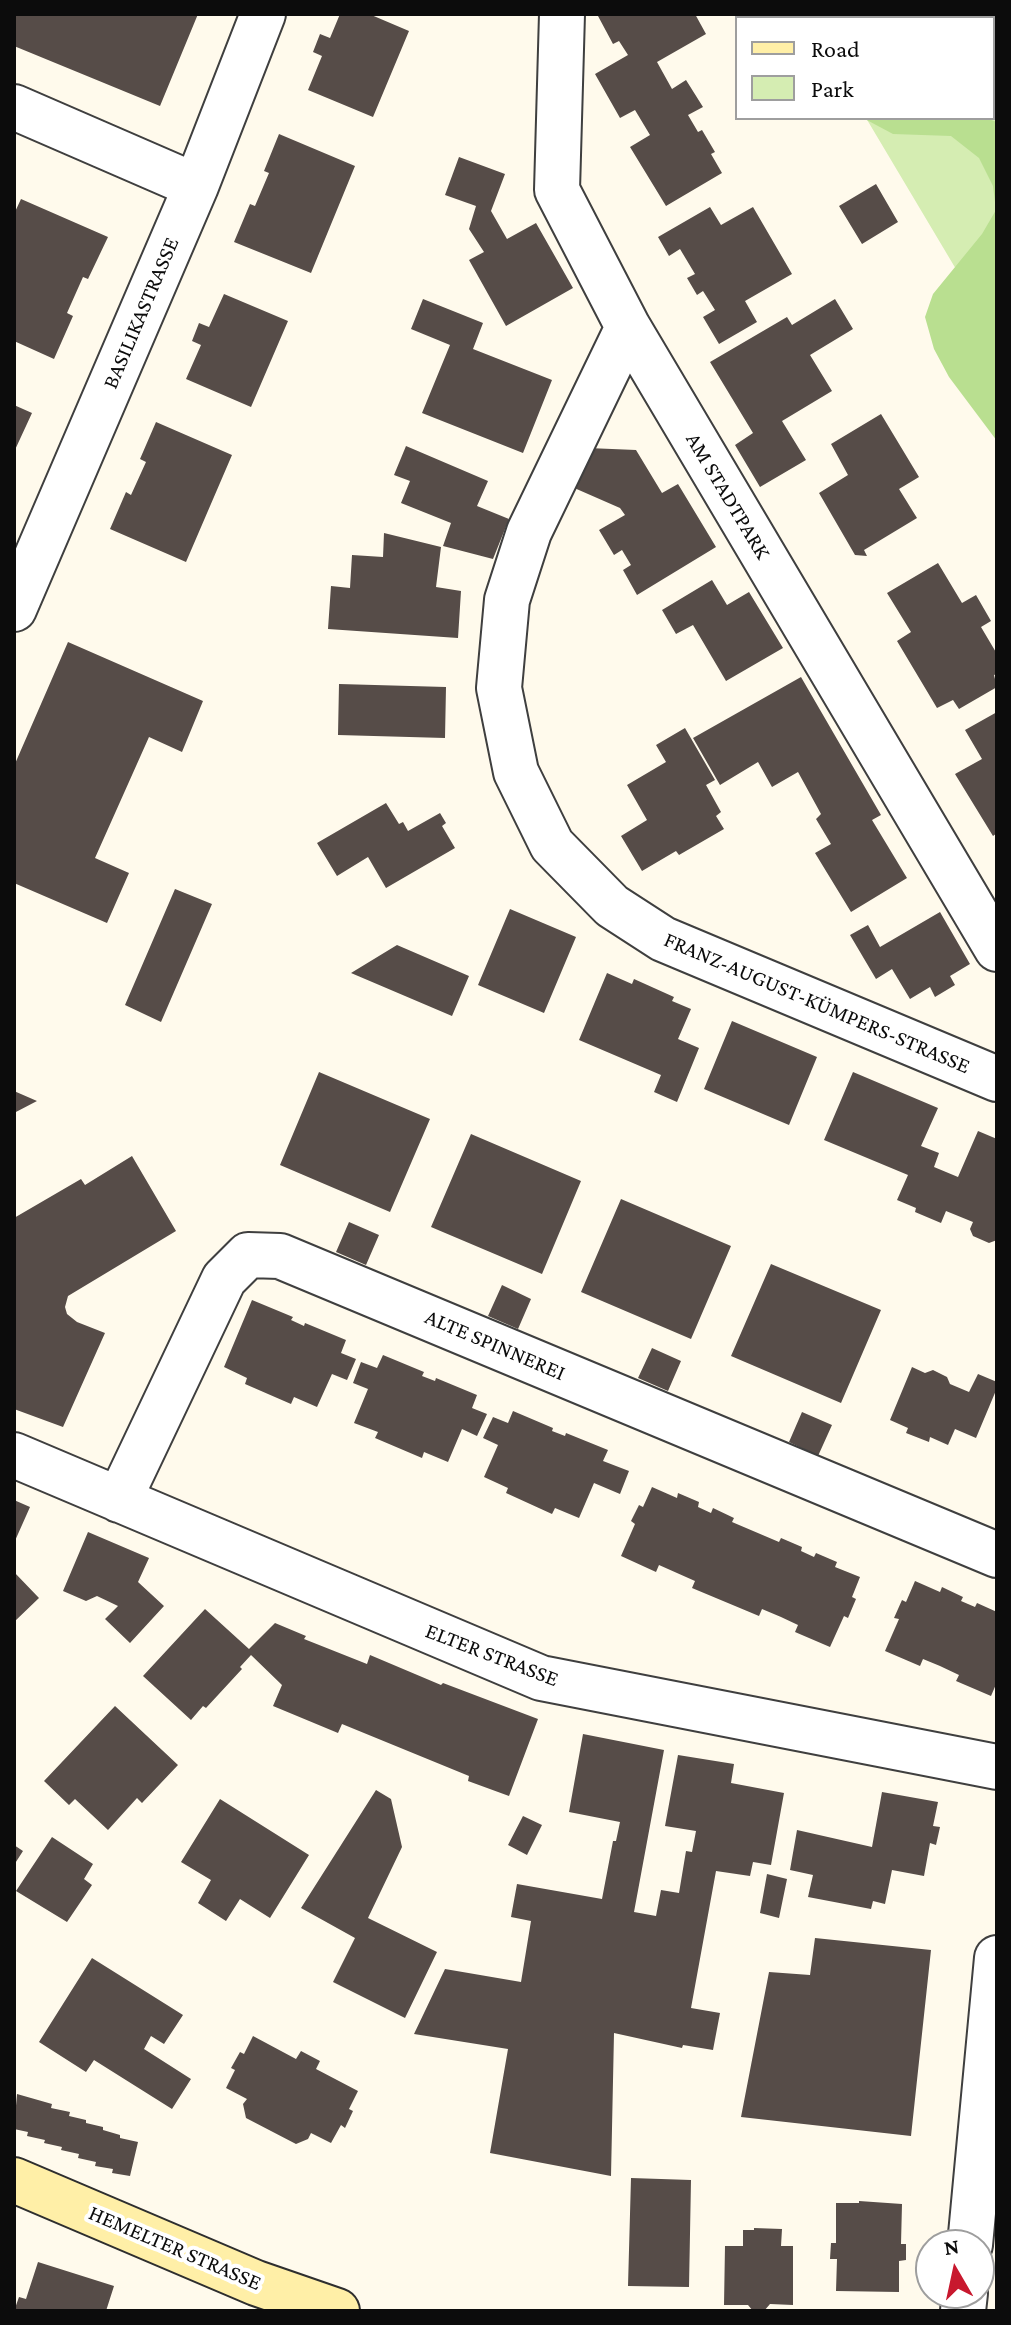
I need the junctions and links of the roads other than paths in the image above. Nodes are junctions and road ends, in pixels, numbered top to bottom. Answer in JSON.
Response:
{"nodes":[{"id":1,"x":263,"y":14,"type":"edge"},
{"id":2,"x":562,"y":14,"type":"edge"},
{"id":3,"x":14,"y":107,"type":"edge"},
{"id":4,"x":196,"y":186,"type":"junction"},
{"id":5,"x":628,"y":327,"type":"junction"},
{"id":6,"x":14,"y":609,"type":"edge"},
{"id":7,"x":997,"y":949,"type":"edge"},
{"id":8,"x":997,"y":1079,"type":"edge"},
{"id":9,"x":14,"y":1455,"type":"edge"},
{"id":10,"x":119,"y":1500,"type":"junction"},
{"id":11,"x":997,"y":1555,"type":"edge"},
{"id":12,"x":997,"y":1767,"type":"edge"},
{"id":13,"x":997,"y":1958,"type":"edge"},
{"id":14,"x":14,"y":2180,"type":"edge"},
{"id":15,"x":972,"y":2229,"type":"edge"},
{"id":16,"x":337,"y":2311,"type":"edge"}],
"edges":[{"from":1,"to":4,"type":"street","name":"BASILIKASTRASSE"},
{"from":2,"to":5,"type":"street","name":"AM STADTPARK"},
{"from":3,"to":4,"type":"street"},
{"from":4,"to":6,"type":"street","name":"BASILIKASTRASSE"},
{"from":5,"to":7,"type":"street","name":"AM STADTPARK"},
{"from":5,"to":8,"type":"street","name":"FRANZ-AUGUST-KÜMPERS-STRASSE"},
{"from":9,"to":10,"type":"street","name":"ELTER STRASSE"},
{"from":10,"to":11,"type":"street","name":"ALTE SPINNEREI"},
{"from":10,"to":12,"type":"street","name":"ELTER STRASSE"},
{"from":13,"to":15,"type":"street"},
{"from":14,"to":16,"type":"main road","name":"HEMELTER STRASSE"}]}
